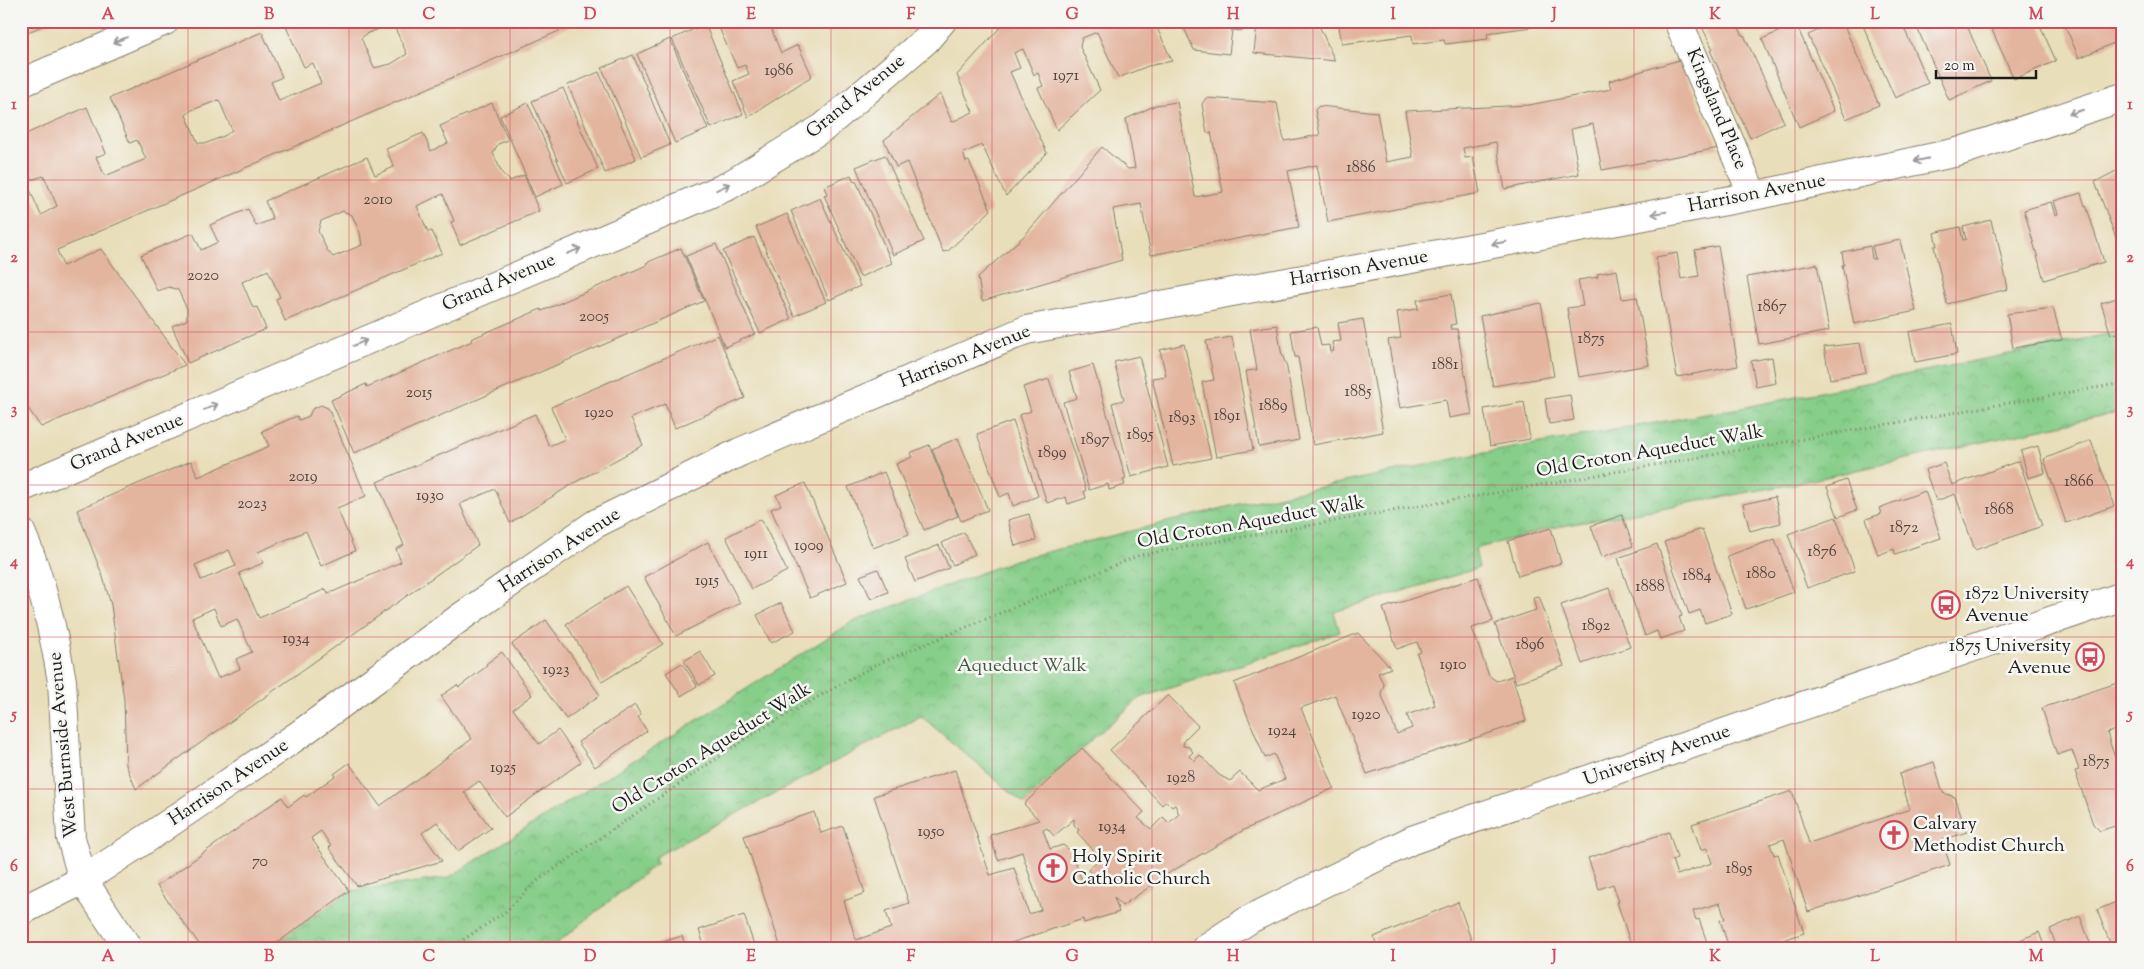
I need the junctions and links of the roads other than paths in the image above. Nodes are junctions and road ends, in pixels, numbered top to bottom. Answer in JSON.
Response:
{"nodes":[{"id":1,"x":165,"y":21,"type":"edge"},
{"id":2,"x":942,"y":21,"type":"edge"},
{"id":3,"x":1678,"y":21,"type":"edge"},
{"id":4,"x":21,"y":83,"type":"edge"},
{"id":5,"x":2123,"y":97,"type":"edge"},
{"id":6,"x":1753,"y":196,"type":"junction"},
{"id":7,"x":21,"y":488,"type":"edge"},
{"id":8,"x":21,"y":532,"type":"edge"},
{"id":9,"x":2123,"y":596,"type":"edge"},
{"id":10,"x":83,"y":880,"type":"junction"},
{"id":11,"x":21,"y":911,"type":"edge"},
{"id":12,"x":128,"y":948,"type":"edge"},
{"id":13,"x":1206,"y":948,"type":"edge"}],
"edges":[{"from":1,"to":4,"type":"street","one_way":true},
{"from":7,"to":2,"type":"street","name":"Grand Avenue","one_way":true},
{"from":3,"to":6,"type":"street","name":"Kingsland Place"},
{"from":5,"to":6,"type":"street","name":"Harrison Avenue","one_way":true},
{"from":6,"to":10,"type":"street","name":"Harrison Avenue","one_way":true},
{"from":8,"to":10,"type":"street","name":"West Burnside Avenue"},
{"from":9,"to":13,"type":"street","name":"University Avenue"},
{"from":10,"to":11,"type":"street","name":"Harrison Avenue"},
{"from":10,"to":12,"type":"street","name":"West Burnside Avenue"}]}
